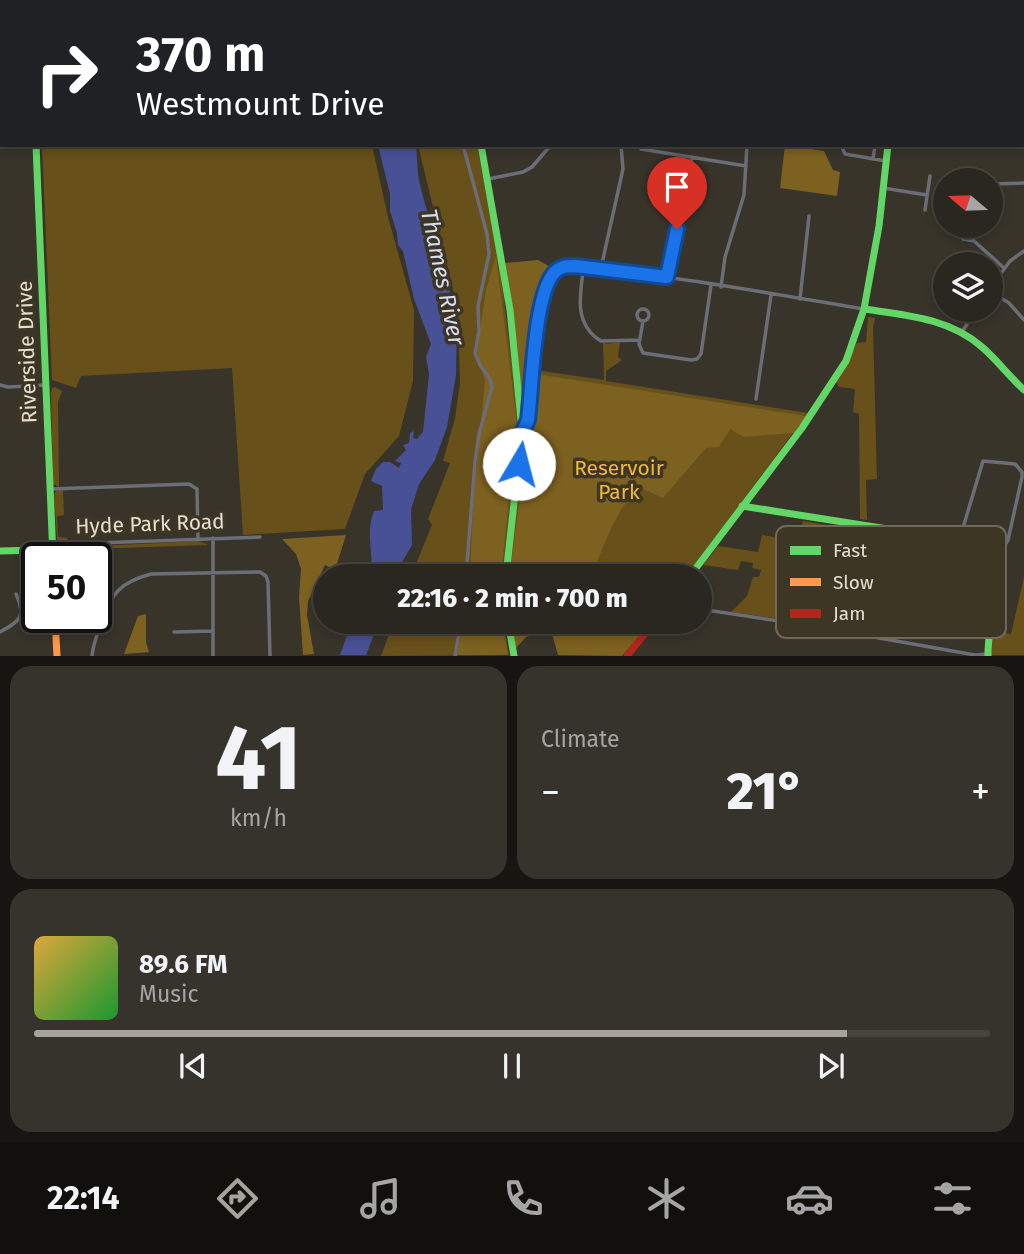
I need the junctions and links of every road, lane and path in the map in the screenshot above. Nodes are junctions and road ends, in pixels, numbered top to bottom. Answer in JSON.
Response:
{"nodes":[{"id":1,"x":36,"y":147,"type":"edge"},
{"id":2,"x":464,"y":147,"type":"edge"},
{"id":3,"x":481,"y":147,"type":"edge"},
{"id":4,"x":549,"y":147,"type":"edge"},
{"id":5,"x":621,"y":147,"type":"edge"},
{"id":6,"x":747,"y":147,"type":"edge"},
{"id":7,"x":842,"y":147,"type":"edge"},
{"id":8,"x":875,"y":147,"type":"edge"},
{"id":9,"x":888,"y":147,"type":"edge"},
{"id":10,"x":641,"y":149,"type":"dead end"},
{"id":11,"x":692,"y":157,"type":"junction"},
{"id":12,"x":873,"y":159,"type":"junction"},
{"id":13,"x":886,"y":161,"type":"junction"},
{"id":14,"x":747,"y":166,"type":"junction"},
{"id":15,"x":930,"y":176,"type":"dead end"},
{"id":16,"x":487,"y":179,"type":"junction"},
{"id":17,"x":1024,"y":183,"type":"edge"},
{"id":18,"x":1003,"y":184,"type":"edge"},
{"id":19,"x":883,"y":188,"type":"junction"},
{"id":20,"x":927,"y":195,"type":"junction"},
{"id":21,"x":925,"y":210,"type":"dead end"},
{"id":22,"x":809,"y":216,"type":"dead end"},
{"id":23,"x":974,"y":241,"type":"dead end"},
{"id":24,"x":1024,"y":251,"type":"edge"},
{"id":25,"x":584,"y":267,"type":"junction"},
{"id":26,"x":601,"y":268,"type":"junction"},
{"id":27,"x":1004,"y":268,"type":"joint"},
{"id":28,"x":667,"y":277,"type":"junction"},
{"id":29,"x":712,"y":285,"type":"junction"},
{"id":30,"x":722,"y":286,"type":"junction"},
{"id":31,"x":771,"y":295,"type":"junction"},
{"id":32,"x":800,"y":299,"type":"junction"},
{"id":33,"x":1003,"y":299,"type":"edge"},
{"id":34,"x":864,"y":309,"type":"junction"},
{"id":35,"x":1024,"y":320,"type":"edge"},
{"id":36,"x":642,"y":321,"type":"dead end"},
{"id":37,"x":968,"y":322,"type":"edge"},
{"id":38,"x":962,"y":332,"type":"junction"},
{"id":39,"x":639,"y":340,"type":"junction"},
{"id":40,"x":0,"y":385,"type":"edge"},
{"id":41,"x":46,"y":386,"type":"junction"},
{"id":42,"x":1024,"y":390,"type":"edge"},
{"id":43,"x":755,"y":399,"type":"dead end"},
{"id":44,"x":521,"y":436,"type":"junction"},
{"id":45,"x":50,"y":489,"type":"junction"},
{"id":46,"x":742,"y":506,"type":"junction"},
{"id":47,"x":867,"y":526,"type":"edge"},
{"id":48,"x":964,"y":526,"type":"edge"},
{"id":49,"x":260,"y":537,"type":"dead end"},
{"id":50,"x":213,"y":538,"type":"junction"},
{"id":51,"x":198,"y":539,"type":"junction"},
{"id":52,"x":52,"y":542,"type":"edge"},
{"id":53,"x":112,"y":542,"type":"edge"},
{"id":54,"x":1006,"y":542,"type":"edge"},
{"id":55,"x":21,"y":550,"type":"edge"},
{"id":56,"x":0,"y":551,"type":"edge"},
{"id":57,"x":467,"y":564,"type":"edge"},
{"id":58,"x":507,"y":564,"type":"edge"},
{"id":59,"x":699,"y":564,"type":"edge"},
{"id":60,"x":211,"y":572,"type":"junction"},
{"id":61,"x":16,"y":594,"type":"dead end"},
{"id":62,"x":112,"y":597,"type":"edge"},
{"id":63,"x":712,"y":611,"type":"edge"},
{"id":64,"x":776,"y":620,"type":"edge"},
{"id":65,"x":214,"y":631,"type":"junction"},
{"id":66,"x":0,"y":632,"type":"edge"},
{"id":67,"x":174,"y":632,"type":"dead end"},
{"id":68,"x":56,"y":633,"type":"edge"},
{"id":69,"x":98,"y":633,"type":"edge"},
{"id":70,"x":459,"y":634,"type":"edge"},
{"id":71,"x":510,"y":634,"type":"edge"},
{"id":72,"x":645,"y":634,"type":"edge"},
{"id":73,"x":881,"y":638,"type":"edge"},
{"id":74,"x":988,"y":655,"type":"edge"},
{"id":75,"x":57,"y":656,"type":"edge"},
{"id":76,"x":92,"y":656,"type":"edge"},
{"id":77,"x":213,"y":656,"type":"edge"},
{"id":78,"x":270,"y":656,"type":"edge"},
{"id":79,"x":456,"y":656,"type":"edge"},
{"id":80,"x":514,"y":656,"type":"edge"},
{"id":81,"x":627,"y":656,"type":"edge"}],
"edges":[{"from":1,"to":41,"type":"main road","name":"Riverside Drive"},
{"from":2,"to":57,"type":"street"},
{"from":3,"to":16,"type":"main road"},
{"from":4,"to":16,"type":"street"},
{"from":5,"to":26,"type":"street"},
{"from":6,"to":14,"type":"street"},
{"from":7,"to":12,"type":"street"},
{"from":8,"to":12,"type":"street"},
{"from":9,"to":13,"type":"main road"},
{"from":10,"to":11,"type":"street"},
{"from":11,"to":14,"type":"street"},
{"from":11,"to":28,"type":"street"},
{"from":12,"to":13,"type":"street"},
{"from":13,"to":19,"type":"main road"},
{"from":14,"to":30,"type":"street"},
{"from":15,"to":20,"type":"street"},
{"from":16,"to":44,"type":"main road"},
{"from":17,"to":18,"type":"street"},
{"from":19,"to":20,"type":"street"},
{"from":19,"to":34,"type":"main road"},
{"from":20,"to":21,"type":"street"},
{"from":22,"to":32,"type":"street"},
{"from":23,"to":27,"type":"street"},
{"from":24,"to":27,"type":"street"},
{"from":25,"to":26,"type":"street"},
{"from":25,"to":39,"type":"street"},
{"from":25,"to":44,"type":"street"},
{"from":26,"to":28,"type":"street"},
{"from":28,"to":29,"type":"street"},
{"from":29,"to":30,"type":"street"},
{"from":29,"to":39,"type":"street"},
{"from":30,"to":31,"type":"street"},
{"from":31,"to":32,"type":"street"},
{"from":31,"to":43,"type":"street"},
{"from":32,"to":34,"type":"street"},
{"from":33,"to":35,"type":"street"},
{"from":34,"to":38,"type":"main road"},
{"from":34,"to":46,"type":"main road"},
{"from":36,"to":39,"type":"street"},
{"from":37,"to":38,"type":"street"},
{"from":38,"to":42,"type":"main road"},
{"from":40,"to":41,"type":"street"},
{"from":41,"to":45,"type":"main road","name":"Riverside Drive"},
{"from":44,"to":58,"type":"main road"},
{"from":45,"to":51,"type":"street"},
{"from":45,"to":52,"type":"main road","name":"Riverside Drive"},
{"from":46,"to":47,"type":"main road"},
{"from":46,"to":59,"type":"main road"},
{"from":48,"to":54,"type":"street"},
{"from":49,"to":50,"type":"street","name":"Hyde Park Road"},
{"from":50,"to":51,"type":"street","name":"Hyde Park Road"},
{"from":50,"to":60,"type":"street"},
{"from":51,"to":53,"type":"street","name":"Hyde Park Road"},
{"from":55,"to":56,"type":"main road","name":"Hyde Park Road"},
{"from":60,"to":62,"type":"street"},
{"from":60,"to":65,"type":"street"},
{"from":60,"to":78,"type":"street"},
{"from":61,"to":66,"type":"street"},
{"from":63,"to":64,"type":"street"},
{"from":65,"to":67,"type":"street"},
{"from":65,"to":77,"type":"street"},
{"from":68,"to":75,"type":"main road"},
{"from":69,"to":76,"type":"street"},
{"from":70,"to":79,"type":"street"},
{"from":71,"to":80,"type":"main road"},
{"from":72,"to":81,"type":"main road"},
{"from":73,"to":74,"type":"street"}]}
